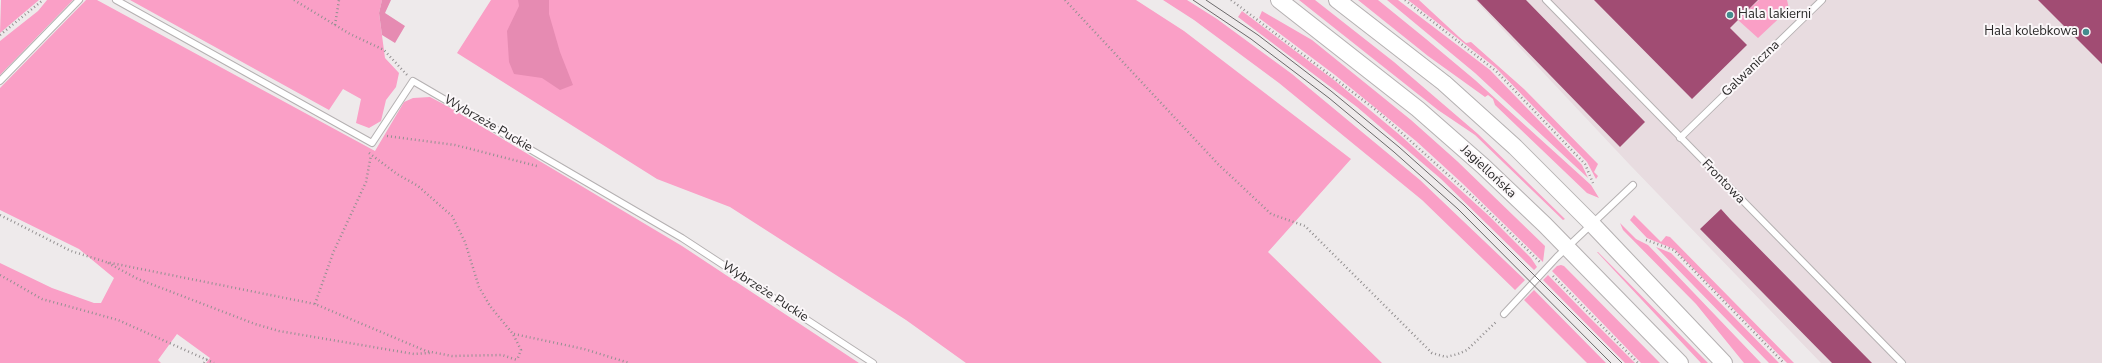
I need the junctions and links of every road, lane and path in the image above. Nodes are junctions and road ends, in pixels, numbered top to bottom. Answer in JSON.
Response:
{"nodes":[{"id":1,"x":43,"y":0,"type":"edge"},
{"id":2,"x":79,"y":0,"type":"edge"},
{"id":3,"x":116,"y":0,"type":"edge"},
{"id":4,"x":294,"y":0,"type":"edge"},
{"id":5,"x":339,"y":0,"type":"edge"},
{"id":6,"x":1064,"y":0,"type":"edge"},
{"id":7,"x":1231,"y":0,"type":"edge"},
{"id":8,"x":1279,"y":0,"type":"edge"},
{"id":9,"x":1337,"y":0,"type":"edge"},
{"id":10,"x":1405,"y":0,"type":"edge"},
{"id":11,"x":1546,"y":0,"type":"edge"},
{"id":12,"x":1822,"y":0,"type":"edge"},
{"id":13,"x":336,"y":25,"type":"junction"},
{"id":14,"x":0,"y":35,"type":"edge"},
{"id":15,"x":0,"y":81,"type":"edge"},
{"id":16,"x":413,"y":81,"type":"junction"},
{"id":17,"x":377,"y":135,"type":"junction"},
{"id":18,"x":1680,"y":138,"type":"junction"},
{"id":19,"x":365,"y":149,"type":"dead end"},
{"id":20,"x":371,"y":155,"type":"junction"},
{"id":21,"x":539,"y":167,"type":"dead end"},
{"id":22,"x":1592,"y":183,"type":"dead end"},
{"id":23,"x":1633,"y":185,"type":"dead end"},
{"id":24,"x":0,"y":215,"type":"edge"},
{"id":25,"x":1592,"y":224,"type":"junction"},
{"id":26,"x":1646,"y":240,"type":"dead end"},
{"id":27,"x":1567,"y":247,"type":"junction"},
{"id":28,"x":106,"y":262,"type":"junction"},
{"id":29,"x":1546,"y":269,"type":"junction"},
{"id":30,"x":0,"y":275,"type":"edge"},
{"id":31,"x":314,"y":304,"type":"junction"},
{"id":32,"x":1504,"y":314,"type":"joint"},
{"id":33,"x":514,"y":334,"type":"junction"},
{"id":34,"x":436,"y":353,"type":"junction"},
{"id":35,"x":207,"y":359,"type":"junction"},
{"id":36,"x":517,"y":362,"type":"edge"},
{"id":37,"x":204,"y":363,"type":"edge"},
{"id":38,"x":214,"y":363,"type":"edge"},
{"id":39,"x":629,"y":363,"type":"edge"},
{"id":40,"x":872,"y":363,"type":"edge"},
{"id":41,"x":1638,"y":363,"type":"edge"},
{"id":42,"x":1680,"y":363,"type":"edge"},
{"id":43,"x":1724,"y":363,"type":"edge"},
{"id":44,"x":1784,"y":363,"type":"edge"},
{"id":45,"x":1902,"y":363,"type":"edge"}],
"edges":[{"from":1,"to":14,"type":"path"},
{"from":2,"to":15,"type":"lane"},
{"from":3,"to":17,"type":"lane"},
{"from":4,"to":13,"type":"path"},
{"from":5,"to":13,"type":"path"},
{"from":6,"to":32,"type":"path"},
{"from":7,"to":29,"type":"path"},
{"from":8,"to":27,"type":"main road","name":"Jagiellońska"},
{"from":9,"to":25,"type":"main road"},
{"from":10,"to":22,"type":"path"},
{"from":11,"to":18,"type":"lane","name":"Frontowa"},
{"from":12,"to":18,"type":"lane","name":"Galwaniczna"},
{"from":13,"to":16,"type":"path"},
{"from":16,"to":17,"type":"lane"},
{"from":16,"to":40,"type":"lane","name":"Wybrzeże Puckie"},
{"from":17,"to":21,"type":"path"},
{"from":18,"to":45,"type":"lane","name":"Frontowa"},
{"from":19,"to":20,"type":"path"},
{"from":20,"to":31,"type":"path"},
{"from":20,"to":33,"type":"path"},
{"from":23,"to":25,"type":"lane"},
{"from":24,"to":28,"type":"path"},
{"from":25,"to":27,"type":"lane"},
{"from":25,"to":43,"type":"main road"},
{"from":26,"to":44,"type":"path"},
{"from":27,"to":29,"type":"lane"},
{"from":27,"to":42,"type":"main road","name":"Jagiellońska"},
{"from":28,"to":31,"type":"path"},
{"from":28,"to":34,"type":"path"},
{"from":29,"to":32,"type":"lane"},
{"from":29,"to":41,"type":"path"},
{"from":30,"to":35,"type":"path"},
{"from":31,"to":34,"type":"path"},
{"from":33,"to":36,"type":"path"},
{"from":33,"to":39,"type":"path"},
{"from":34,"to":36,"type":"path"},
{"from":35,"to":37,"type":"path"},
{"from":35,"to":38,"type":"path"}]}
